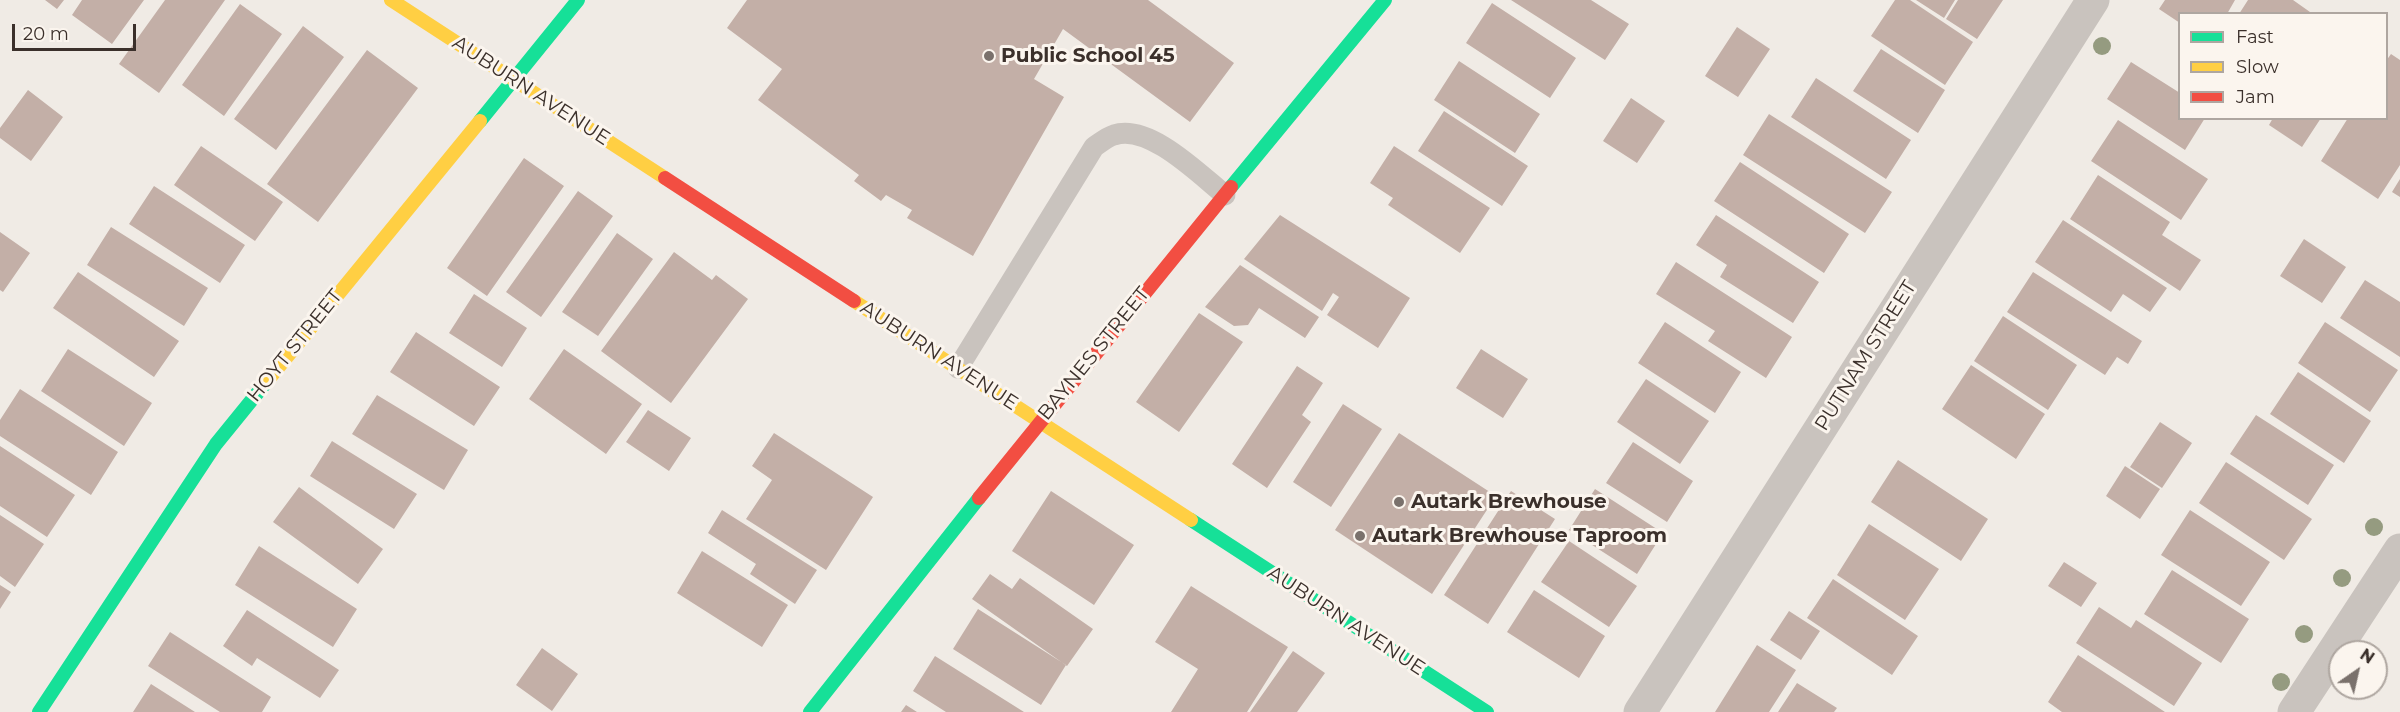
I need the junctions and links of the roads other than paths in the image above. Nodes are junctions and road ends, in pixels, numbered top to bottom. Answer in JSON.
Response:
{"nodes":[{"id":1,"x":391,"y":0,"type":"edge"},
{"id":2,"x":578,"y":0,"type":"edge"},
{"id":3,"x":1385,"y":0,"type":"edge"},
{"id":4,"x":2093,"y":0,"type":"edge"},
{"id":5,"x":512,"y":79,"type":"junction"},
{"id":6,"x":1225,"y":195,"type":"junction"},
{"id":7,"x":958,"y":369,"type":"junction"},
{"id":8,"x":1039,"y":421,"type":"junction"},
{"id":9,"x":2400,"y":550,"type":"edge"},
{"id":10,"x":39,"y":712,"type":"edge"},
{"id":11,"x":810,"y":712,"type":"edge"},
{"id":12,"x":1487,"y":712,"type":"edge"},
{"id":13,"x":1640,"y":712,"type":"edge"},
{"id":14,"x":2294,"y":712,"type":"edge"}],
"edges":[{"from":1,"to":5,"type":"street","name":"AUBURN AVENUE"},
{"from":2,"to":5,"type":"street","name":"HOYT STREET"},
{"from":3,"to":6,"type":"street","name":"BAYNES STREET"},
{"from":4,"to":13,"type":"street","name":"PUTNAM STREET"},
{"from":5,"to":7,"type":"street","name":"AUBURN AVENUE"},
{"from":5,"to":10,"type":"street","name":"HOYT STREET"},
{"from":6,"to":7,"type":"lane"},
{"from":6,"to":8,"type":"street","name":"BAYNES STREET"},
{"from":7,"to":8,"type":"street","name":"AUBURN AVENUE"},
{"from":8,"to":11,"type":"street","name":"BAYNES STREET"},
{"from":8,"to":12,"type":"street","name":"AUBURN AVENUE"},
{"from":9,"to":14,"type":"street"}]}
